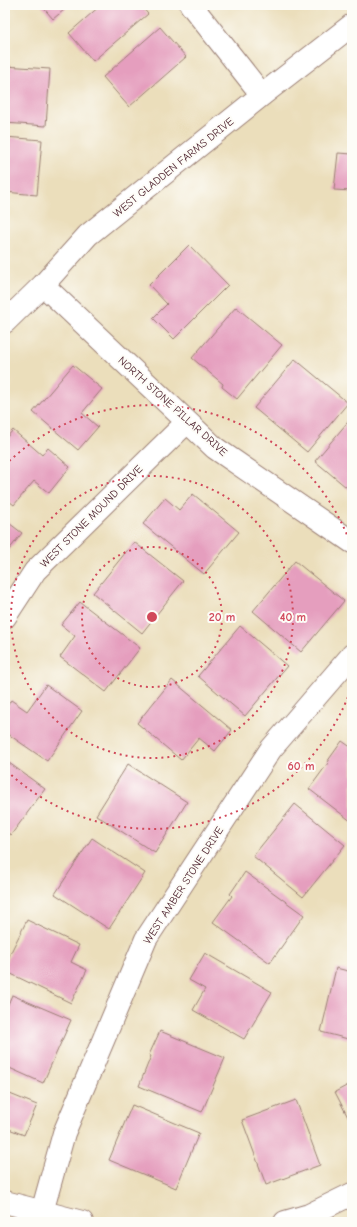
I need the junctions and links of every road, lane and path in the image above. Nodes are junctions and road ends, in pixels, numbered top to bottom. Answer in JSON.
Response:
{"nodes":[{"id":1,"x":191,"y":5,"type":"edge"},
{"id":2,"x":352,"y":25,"type":"edge"},
{"id":3,"x":262,"y":95,"type":"junction"},
{"id":4,"x":43,"y":285,"type":"junction"},
{"id":5,"x":5,"y":322,"type":"edge"},
{"id":6,"x":187,"y":422,"type":"junction"},
{"id":7,"x":352,"y":542,"type":"edge"},
{"id":8,"x":5,"y":617,"type":"edge"},
{"id":9,"x":352,"y":655,"type":"edge"},
{"id":10,"x":352,"y":1194,"type":"edge"},
{"id":11,"x":5,"y":1202,"type":"edge"},
{"id":12,"x":42,"y":1212,"type":"junction"},
{"id":13,"x":82,"y":1222,"type":"edge"},
{"id":14,"x":284,"y":1222,"type":"edge"}],
"edges":[{"from":1,"to":3,"type":"street"},
{"from":2,"to":3,"type":"street","name":"WEST GLADDEN FARMS DRIVE"},
{"from":3,"to":4,"type":"street","name":"WEST GLADDEN FARMS DRIVE"},
{"from":4,"to":5,"type":"street","name":"WEST GLADDEN FARMS DRIVE"},
{"from":4,"to":6,"type":"street","name":"NORTH STONE PILLAR DRIVE"},
{"from":6,"to":7,"type":"street","name":"NORTH STONE PILLAR DRIVE"},
{"from":6,"to":8,"type":"street","name":"WEST STONE MOUND DRIVE"},
{"from":9,"to":12,"type":"street","name":"WEST AMBER STONE DRIVE"},
{"from":10,"to":14,"type":"street"},
{"from":11,"to":12,"type":"street"},
{"from":12,"to":13,"type":"street"}]}
